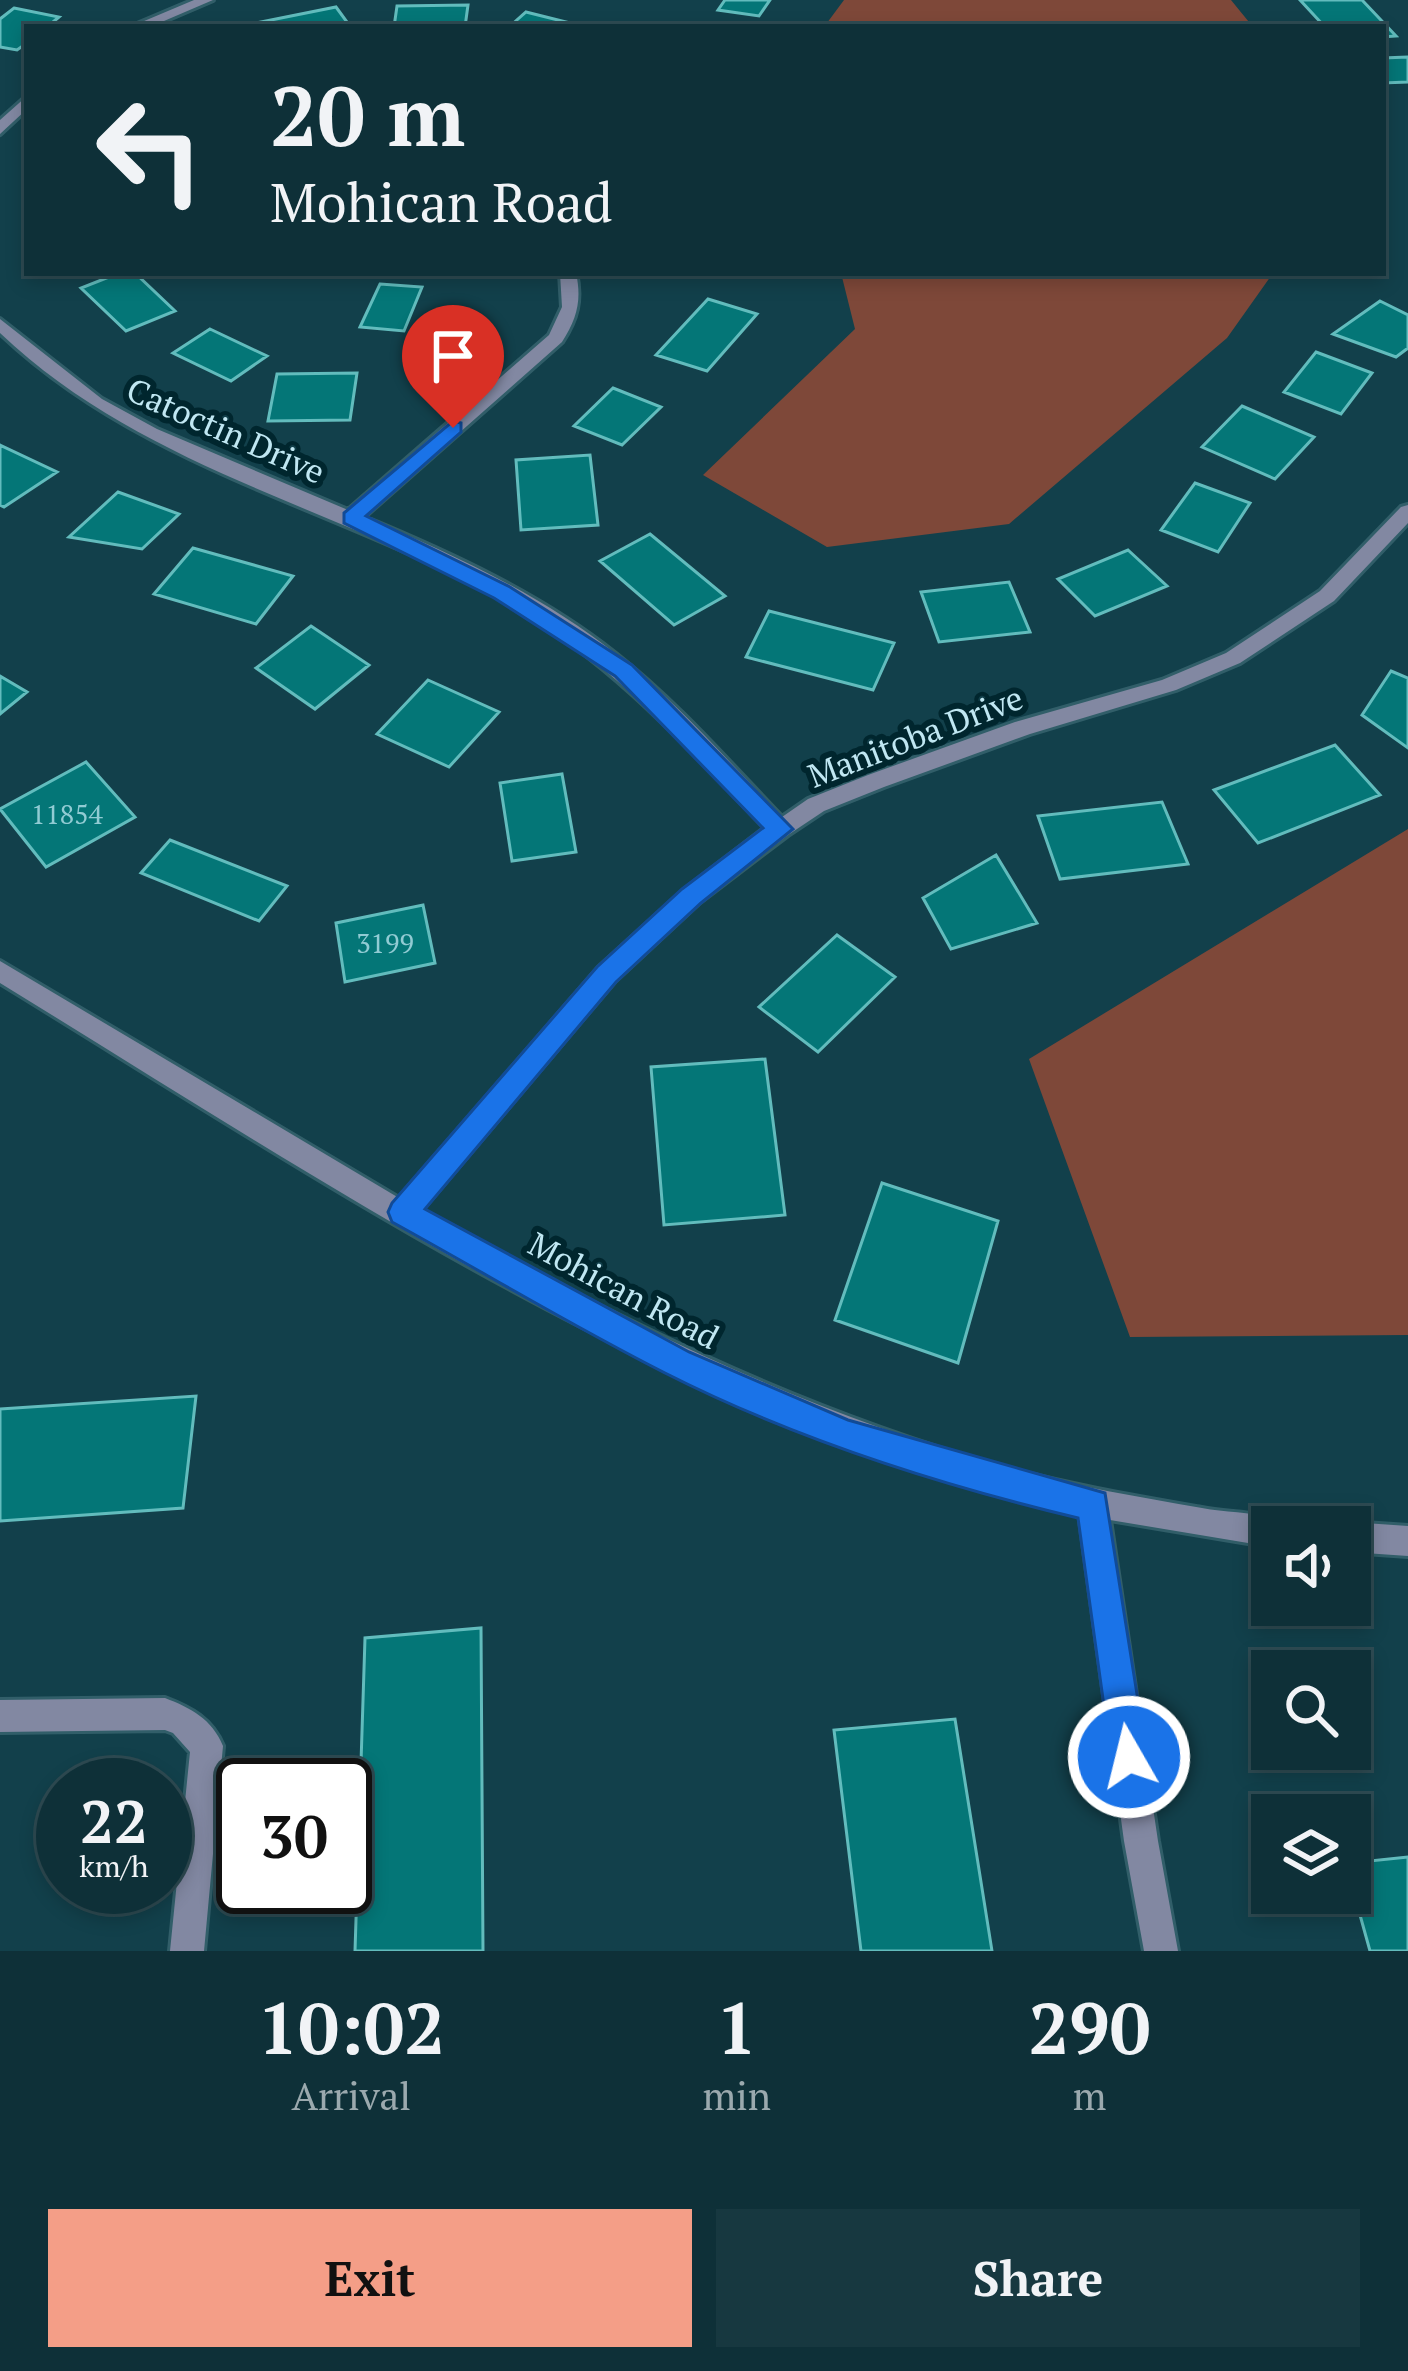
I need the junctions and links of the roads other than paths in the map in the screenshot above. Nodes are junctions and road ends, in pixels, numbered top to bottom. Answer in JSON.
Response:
{"nodes":[{"id":1,"x":206,"y":0,"type":"edge"},
{"id":2,"x":145,"y":24,"type":"edge"},
{"id":3,"x":24,"y":103,"type":"edge"},
{"id":4,"x":0,"y":129,"type":"edge"},
{"id":5,"x":569,"y":276,"type":"edge"},
{"id":6,"x":0,"y":324,"type":"edge"},
{"id":7,"x":1408,"y":512,"type":"edge"},
{"id":8,"x":351,"y":518,"type":"junction"},
{"id":9,"x":780,"y":829,"type":"junction"},
{"id":10,"x":0,"y":971,"type":"edge"},
{"id":11,"x":403,"y":1212,"type":"junction"},
{"id":12,"x":1093,"y":1505,"type":"junction"},
{"id":13,"x":1251,"y":1529,"type":"edge"},
{"id":14,"x":1371,"y":1538,"type":"edge"},
{"id":15,"x":1408,"y":1541,"type":"edge"},
{"id":16,"x":0,"y":1716,"type":"edge"},
{"id":17,"x":187,"y":1951,"type":"edge"},
{"id":18,"x":1161,"y":1951,"type":"edge"}],
"edges":[{"from":1,"to":2,"type":"street"},
{"from":3,"to":4,"type":"street"},
{"from":5,"to":8,"type":"street"},
{"from":6,"to":8,"type":"street","name":"Catoctin Drive"},
{"from":7,"to":9,"type":"street","name":"Manitoba Drive"},
{"from":8,"to":9,"type":"street","name":"Catoctin Drive"},
{"from":9,"to":11,"type":"street","name":"Manitoba Drive"},
{"from":10,"to":11,"type":"street","name":"Mohican Road"},
{"from":11,"to":12,"type":"street","name":"Mohican Road"},
{"from":12,"to":13,"type":"street","name":"Mohican Road"},
{"from":12,"to":18,"type":"street"},
{"from":14,"to":15,"type":"street"},
{"from":16,"to":17,"type":"street"}]}
